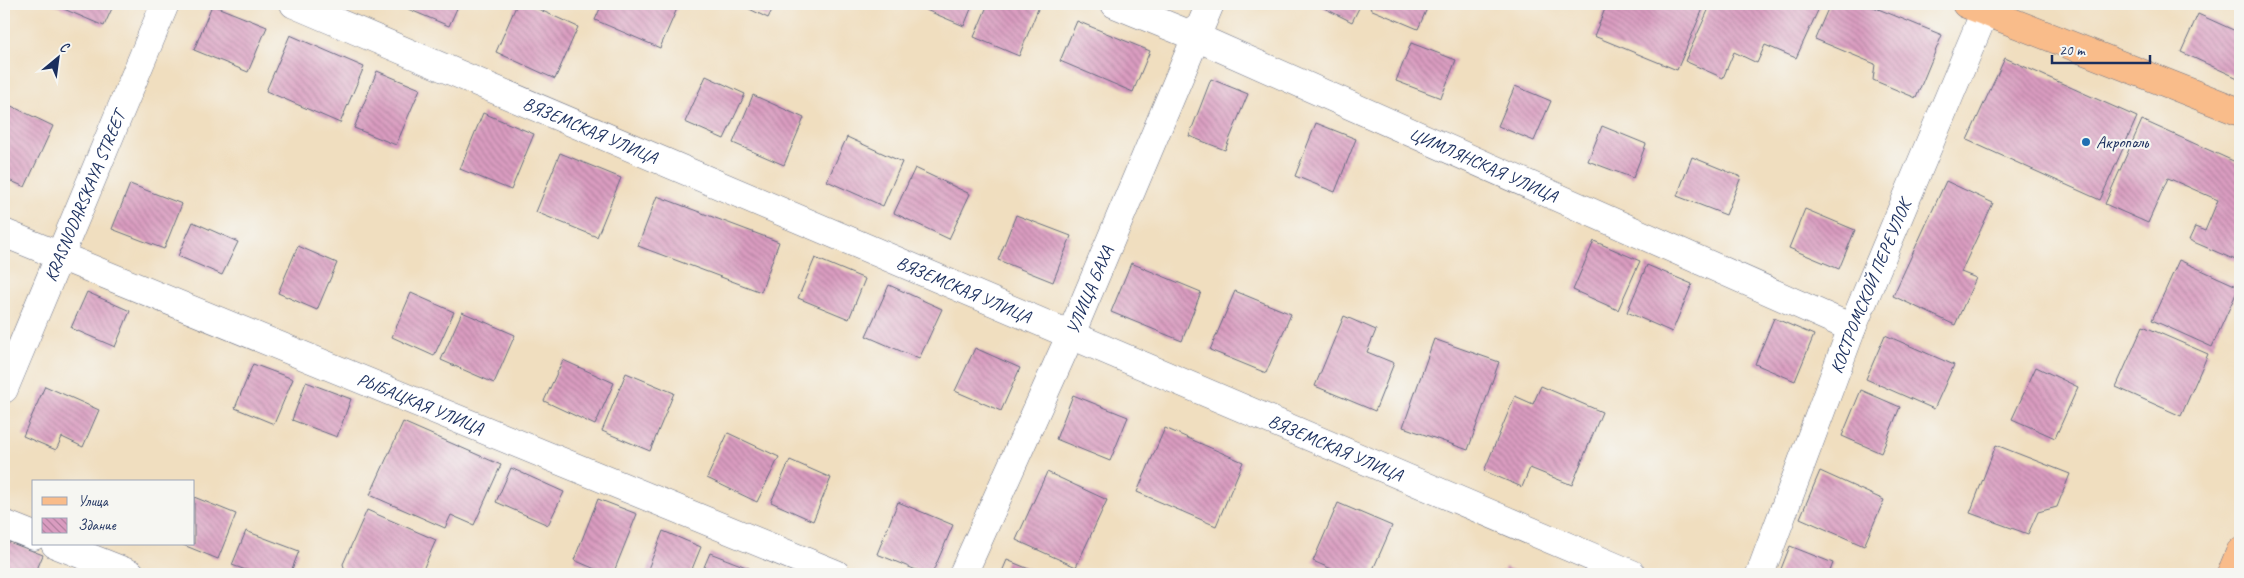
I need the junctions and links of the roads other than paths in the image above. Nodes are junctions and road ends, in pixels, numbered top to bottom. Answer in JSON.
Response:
{"nodes":[{"id":1,"x":165,"y":4,"type":"edge"},
{"id":2,"x":294,"y":4,"type":"edge"},
{"id":3,"x":1115,"y":4,"type":"edge"},
{"id":4,"x":1210,"y":4,"type":"edge"},
{"id":5,"x":1980,"y":6,"type":"edge"},
{"id":6,"x":1196,"y":37,"type":"junction"},
{"id":7,"x":2240,"y":112,"type":"edge"},
{"id":8,"x":4,"y":233,"type":"edge"},
{"id":9,"x":60,"y":256,"type":"junction"},
{"id":10,"x":1852,"y":328,"type":"junction"},
{"id":11,"x":1072,"y":334,"type":"junction"},
{"id":12,"x":4,"y":389,"type":"edge"},
{"id":13,"x":4,"y":524,"type":"edge"},
{"id":14,"x":32,"y":535,"type":"edge"},
{"id":15,"x":60,"y":546,"type":"edge"},
{"id":16,"x":2240,"y":552,"type":"edge"},
{"id":17,"x":131,"y":574,"type":"edge"},
{"id":18,"x":836,"y":574,"type":"edge"},
{"id":19,"x":963,"y":574,"type":"edge"},
{"id":20,"x":1632,"y":574,"type":"edge"},
{"id":21,"x":1760,"y":574,"type":"edge"},
{"id":22,"x":2231,"y":574,"type":"edge"}],
"edges":[{"from":1,"to":9,"type":"street","name":"KRASNODARSKAYA STREET"},
{"from":2,"to":11,"type":"street","name":"ВЯЗЕМСКАЯ УЛИЦА"},
{"from":3,"to":6,"type":"street","name":"ЦИМЛЯНСКАЯ УЛИЦА"},
{"from":4,"to":6,"type":"street","name":"УЛИЦА БАХА"},
{"from":5,"to":7,"type":"main road"},
{"from":5,"to":10,"type":"street","name":"КОСТРОМСКОЙ ПЕРЕУЛОК"},
{"from":6,"to":10,"type":"street","name":"ЦИМЛЯНСКАЯ УЛИЦА"},
{"from":6,"to":11,"type":"street","name":"УЛИЦА БАХА"},
{"from":8,"to":9,"type":"street","name":"РЫБАЦКАЯ УЛИЦА"},
{"from":9,"to":12,"type":"street","name":"KRASNODARSKAYA STREET"},
{"from":9,"to":18,"type":"street","name":"РЫБАЦКАЯ УЛИЦА"},
{"from":10,"to":21,"type":"street","name":"КОСТРОМСКОЙ ПЕРЕУЛОК"},
{"from":11,"to":19,"type":"street","name":"УЛИЦА БАХА"},
{"from":11,"to":20,"type":"street","name":"ВЯЗЕМСКАЯ УЛИЦА"},
{"from":13,"to":14,"type":"street"},
{"from":15,"to":17,"type":"street"},
{"from":16,"to":22,"type":"main road"}]}
